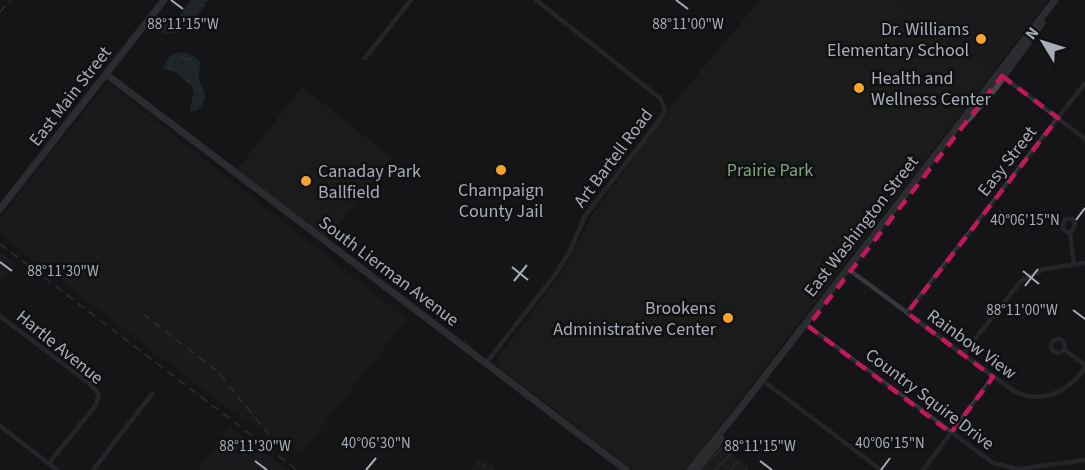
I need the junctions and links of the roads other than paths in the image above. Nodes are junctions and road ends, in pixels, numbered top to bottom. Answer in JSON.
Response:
{"nodes":[{"id":1,"x":164,"y":0,"type":"edge"},
{"id":2,"x":411,"y":0,"type":"edge"},
{"id":3,"x":536,"y":0,"type":"edge"},
{"id":4,"x":1055,"y":0,"type":"edge"},
{"id":5,"x":1060,"y":0,"type":"edge"},
{"id":6,"x":365,"y":58,"type":"dead end"},
{"id":7,"x":106,"y":74,"type":"junction"},
{"id":8,"x":1000,"y":75,"type":"junction"},
{"id":9,"x":1085,"y":83,"type":"edge"},
{"id":10,"x":1058,"y":118,"type":"junction"},
{"id":11,"x":1085,"y":139,"type":"edge"},
{"id":12,"x":0,"y":209,"type":"edge"},
{"id":13,"x":1070,"y":234,"type":"dead end"},
{"id":14,"x":1085,"y":263,"type":"edge"},
{"id":15,"x":1074,"y":264,"type":"junction"},
{"id":16,"x":849,"y":270,"type":"junction"},
{"id":17,"x":907,"y":313,"type":"junction"},
{"id":18,"x":0,"y":316,"type":"edge"},
{"id":19,"x":807,"y":325,"type":"junction"},
{"id":20,"x":1065,"y":350,"type":"dead end"},
{"id":21,"x":963,"y":354,"type":"junction"},
{"id":22,"x":486,"y":363,"type":"junction"},
{"id":23,"x":1085,"y":366,"type":"edge"},
{"id":24,"x":993,"y":377,"type":"junction"},
{"id":25,"x":763,"y":381,"type":"junction"},
{"id":26,"x":152,"y":394,"type":"dead end"},
{"id":27,"x":0,"y":426,"type":"edge"},
{"id":28,"x":951,"y":433,"type":"junction"},
{"id":29,"x":1085,"y":460,"type":"edge"},
{"id":30,"x":50,"y":466,"type":"edge"},
{"id":31,"x":1049,"y":468,"type":"edge"},
{"id":32,"x":57,"y":470,"type":"edge"},
{"id":33,"x":93,"y":470,"type":"edge"},
{"id":34,"x":626,"y":470,"type":"edge"},
{"id":35,"x":690,"y":470,"type":"edge"},
{"id":36,"x":697,"y":470,"type":"edge"},
{"id":37,"x":881,"y":470,"type":"edge"},
{"id":38,"x":923,"y":470,"type":"edge"}],
"edges":[{"from":1,"to":7,"type":"main road","name":"East Main Street"},
{"from":2,"to":6,"type":"street"},
{"from":3,"to":22,"type":"street","name":"Art Bartell Road"},
{"from":4,"to":8,"type":"main road","name":"East Washington Street"},
{"from":5,"to":8,"type":"main road","name":"East Washington Street"},
{"from":7,"to":12,"type":"main road","name":"East Main Street"},
{"from":7,"to":22,"type":"main road","name":"South Lierman Avenue"},
{"from":8,"to":10,"type":"street"},
{"from":8,"to":16,"type":"main road","name":"East Washington Street"},
{"from":9,"to":10,"type":"street","name":"Easy Street"},
{"from":10,"to":11,"type":"street"},
{"from":10,"to":17,"type":"street","name":"Easy Street"},
{"from":13,"to":15,"type":"street"},
{"from":14,"to":15,"type":"street"},
{"from":15,"to":21,"type":"street"},
{"from":16,"to":17,"type":"street","name":"Rainbow View"},
{"from":16,"to":19,"type":"main road","name":"East Washington Street"},
{"from":17,"to":21,"type":"street","name":"Rainbow View"},
{"from":18,"to":30,"type":"street","name":"Hartle Avenue"},
{"from":19,"to":25,"type":"main road","name":"East Washington Street"},
{"from":19,"to":28,"type":"street","name":"Country Squire Drive"},
{"from":20,"to":23,"type":"street"},
{"from":21,"to":24,"type":"street","name":"Rainbow View"},
{"from":22,"to":34,"type":"main road","name":"South Lierman Avenue"},
{"from":23,"to":24,"type":"street","name":"Rainbow View"},
{"from":24,"to":28,"type":"street"},
{"from":25,"to":35,"type":"main road","name":"East Washington Street"},
{"from":25,"to":36,"type":"main road","name":"East Washington Street"},
{"from":25,"to":37,"type":"street"},
{"from":26,"to":33,"type":"street"},
{"from":27,"to":30,"type":"street"},
{"from":28,"to":31,"type":"street","name":"Country Squire Drive"},
{"from":28,"to":38,"type":"street"},
{"from":29,"to":31,"type":"street","name":"Country Squire Drive"},
{"from":30,"to":32,"type":"street"}]}
